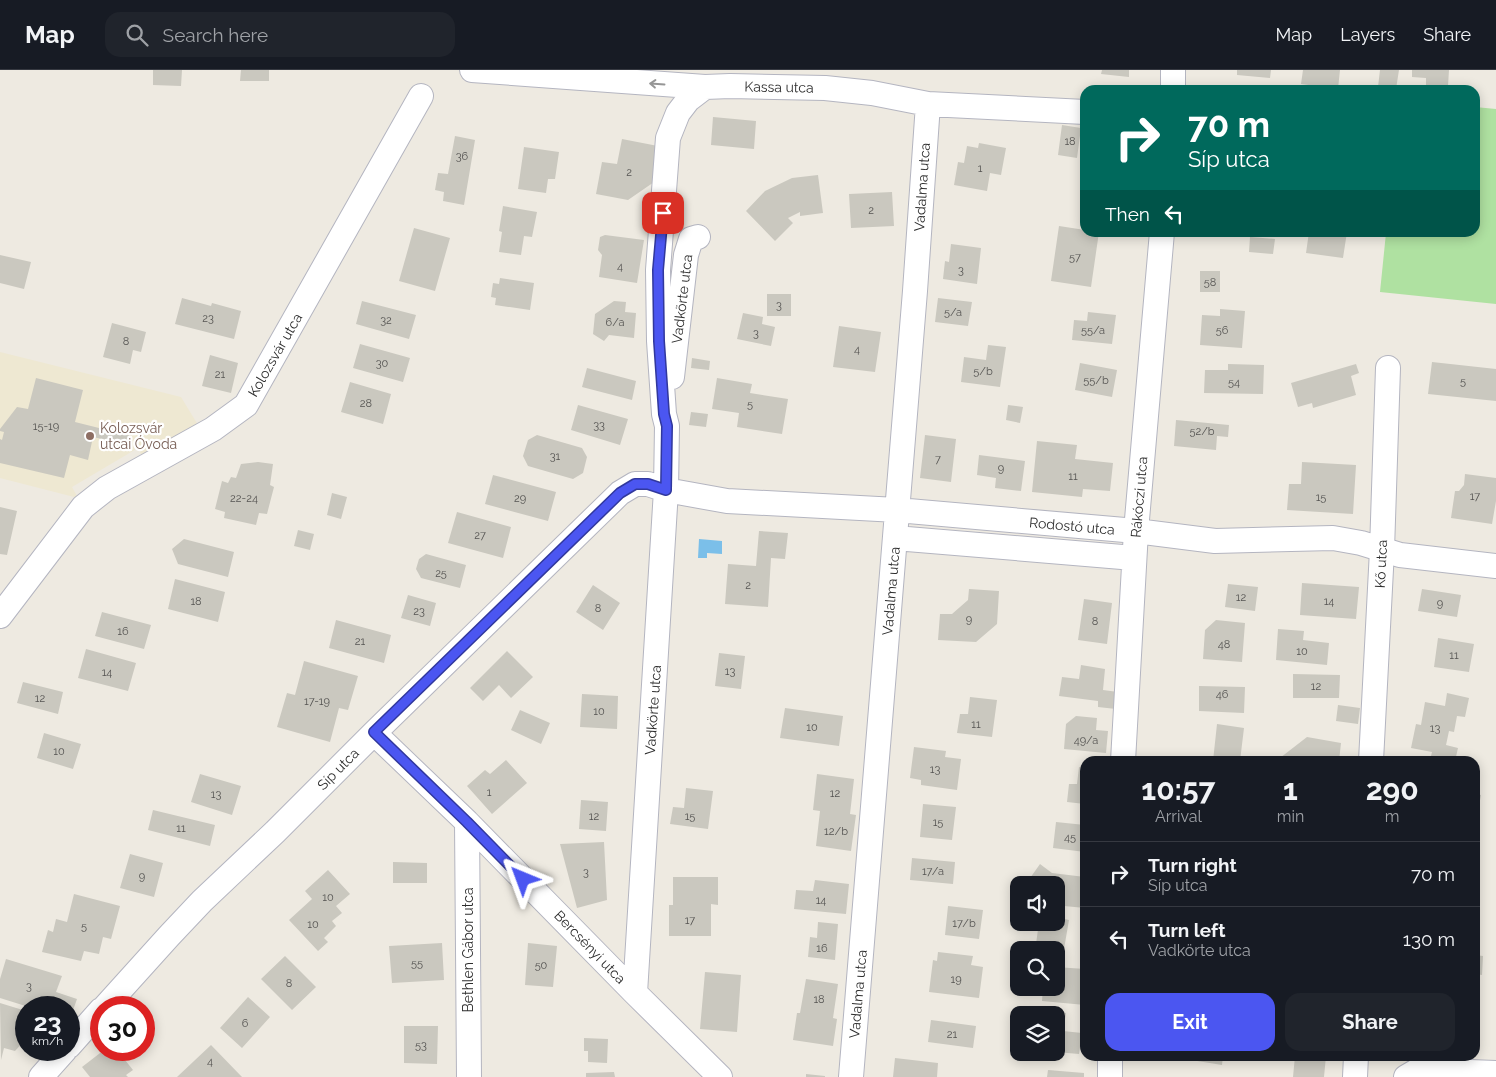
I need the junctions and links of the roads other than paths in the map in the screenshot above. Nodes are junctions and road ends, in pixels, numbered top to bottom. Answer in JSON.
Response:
{"nodes":[{"id":1,"x":472,"y":70,"type":"edge"},
{"id":2,"x":1173,"y":70,"type":"edge"},
{"id":3,"x":1173,"y":85,"type":"edge"},
{"id":4,"x":706,"y":87,"type":"junction"},
{"id":5,"x":422,"y":96,"type":"dead end"},
{"id":6,"x":928,"y":104,"type":"junction"},
{"id":7,"x":1080,"y":112,"type":"edge"},
{"id":8,"x":698,"y":237,"type":"dead end"},
{"id":9,"x":1162,"y":237,"type":"edge"},
{"id":10,"x":1388,"y":368,"type":"dead end"},
{"id":11,"x":667,"y":426,"type":"junction"},
{"id":12,"x":657,"y":487,"type":"junction"},
{"id":13,"x":898,"y":510,"type":"junction"},
{"id":14,"x":1136,"y":532,"type":"junction"},
{"id":15,"x":895,"y":538,"type":"junction"},
{"id":16,"x":1382,"y":550,"type":"junction"},
{"id":17,"x":1134,"y":558,"type":"junction"},
{"id":18,"x":1496,"y":566,"type":"edge"},
{"id":19,"x":0,"y":616,"type":"edge"},
{"id":20,"x":374,"y":732,"type":"junction"},
{"id":21,"x":1123,"y":756,"type":"edge"},
{"id":22,"x":1371,"y":756,"type":"edge"},
{"id":23,"x":467,"y":822,"type":"junction"},
{"id":24,"x":635,"y":994,"type":"junction"},
{"id":25,"x":114,"y":996,"type":"edge"},
{"id":26,"x":90,"y":1022,"type":"edge"},
{"id":27,"x":80,"y":1034,"type":"edge"},
{"id":28,"x":55,"y":1061,"type":"edge"},
{"id":29,"x":1110,"y":1061,"type":"edge"},
{"id":30,"x":1356,"y":1061,"type":"edge"},
{"id":31,"x":1496,"y":1073,"type":"edge"},
{"id":32,"x":41,"y":1077,"type":"edge"},
{"id":33,"x":469,"y":1077,"type":"edge"},
{"id":34,"x":720,"y":1077,"type":"edge"},
{"id":35,"x":851,"y":1077,"type":"edge"},
{"id":36,"x":1110,"y":1077,"type":"edge"},
{"id":37,"x":1355,"y":1077,"type":"edge"},
{"id":38,"x":1406,"y":1077,"type":"edge"}],
"edges":[{"from":4,"to":1,"type":"street","name":"Kassa utca","one_way":true},
{"from":2,"to":3,"type":"street"},
{"from":4,"to":6,"type":"street","name":"Kassa utca"},
{"from":4,"to":11,"type":"street","name":"Vadkörte utca"},
{"from":5,"to":19,"type":"street","name":"Kolozsvár utca"},
{"from":6,"to":7,"type":"street","name":"Kassa utca"},
{"from":6,"to":13,"type":"street","name":"Vadalma utca"},
{"from":8,"to":11,"type":"street","name":"Vadkörte utca"},
{"from":9,"to":14,"type":"street","name":"Rákóczi utca"},
{"from":10,"to":16,"type":"street","name":"Kő utca"},
{"from":11,"to":12,"type":"street","name":"Vadkörte utca"},
{"from":12,"to":13,"type":"street","name":"Rodostó utca"},
{"from":12,"to":20,"type":"street","name":"Síp utca"},
{"from":12,"to":24,"type":"street","name":"Vadkörte utca"},
{"from":13,"to":14,"type":"street","name":"Rodostó utca"},
{"from":13,"to":15,"type":"street","name":"Vadalma utca"},
{"from":14,"to":16,"type":"street","name":"Rodostó utca"},
{"from":14,"to":17,"type":"street","name":"Rákóczi utca"},
{"from":15,"to":17,"type":"street","name":"Rodostó utca"},
{"from":15,"to":35,"type":"street","name":"Vadalma utca"},
{"from":16,"to":18,"type":"street","name":"Rodostó utca"},
{"from":16,"to":22,"type":"street","name":"Kő utca"},
{"from":17,"to":21,"type":"street","name":"Rákóczi utca"},
{"from":20,"to":23,"type":"street","name":"Bercsényi utca"},
{"from":20,"to":25,"type":"street","name":"Síp utca"},
{"from":23,"to":24,"type":"street","name":"Bercsényi utca"},
{"from":23,"to":33,"type":"street","name":"Bethlen Gábor utca"},
{"from":24,"to":34,"type":"street","name":"Bercsényi utca"},
{"from":26,"to":27,"type":"street","name":"Síp utca"},
{"from":28,"to":32,"type":"street"},
{"from":29,"to":36,"type":"street"},
{"from":30,"to":37,"type":"street"},
{"from":31,"to":38,"type":"street"}]}
